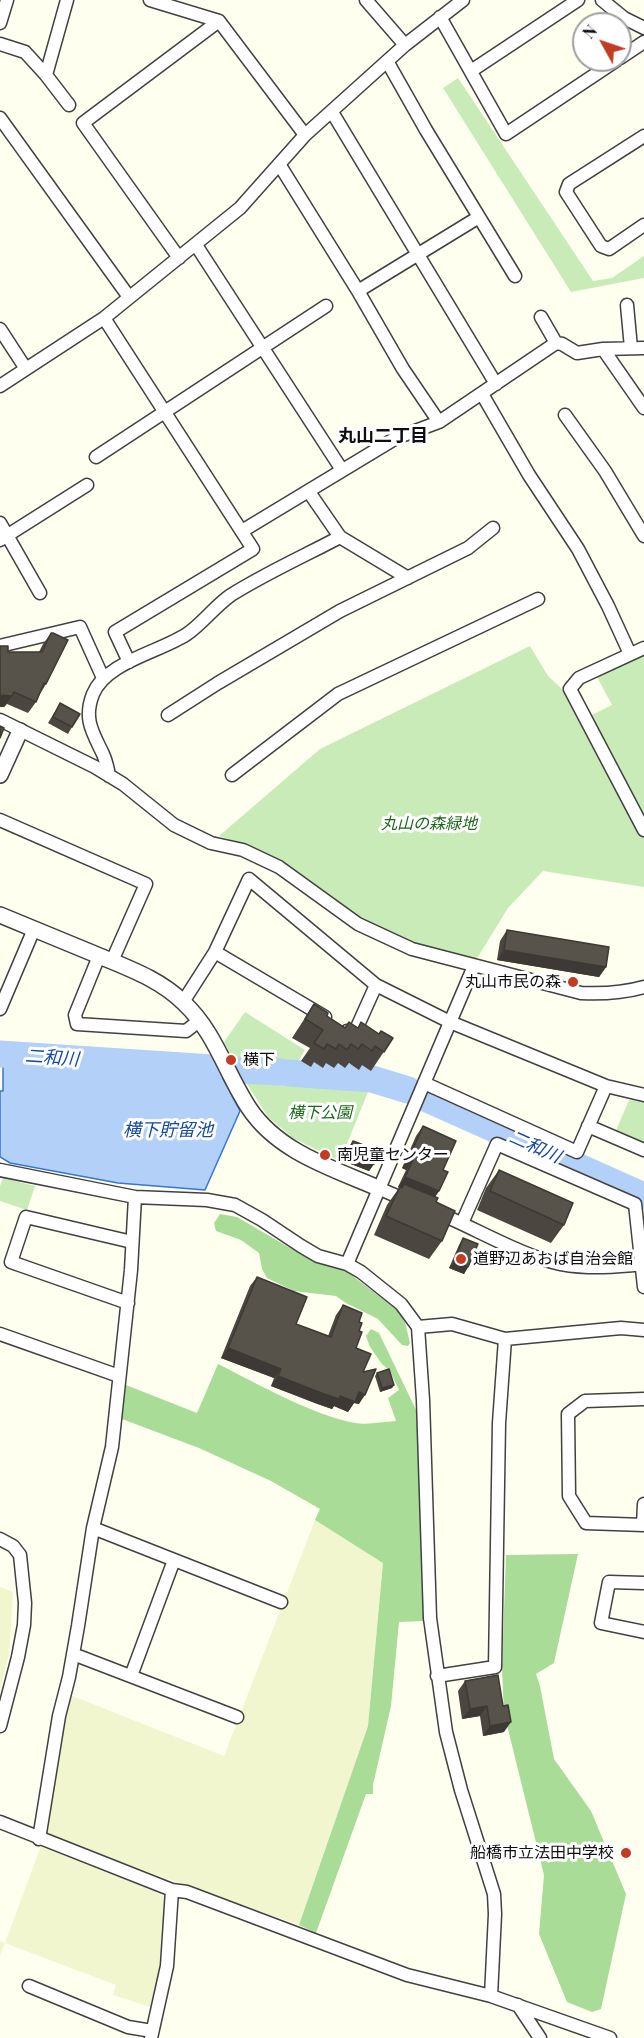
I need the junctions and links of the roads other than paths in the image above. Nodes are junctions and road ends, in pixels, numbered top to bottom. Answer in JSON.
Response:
{"nodes":[{"id":1,"x":7,"y":0,"type":"edge"},
{"id":2,"x":67,"y":0,"type":"edge"},
{"id":3,"x":150,"y":0,"type":"edge"},
{"id":4,"x":366,"y":0,"type":"edge"},
{"id":5,"x":462,"y":0,"type":"edge"},
{"id":6,"x":578,"y":0,"type":"edge"},
{"id":7,"x":602,"y":0,"type":"edge"},
{"id":8,"x":441,"y":17,"type":"junction"},
{"id":9,"x":219,"y":21,"type":"junction"},
{"id":10,"x":0,"y":23,"type":"edge"},
{"id":11,"x":644,"y":28,"type":"edge"},
{"id":12,"x":0,"y":44,"type":"edge"},
{"id":13,"x":405,"y":45,"type":"junction"},
{"id":14,"x":387,"y":61,"type":"junction"},
{"id":15,"x":471,"y":71,"type":"junction"},
{"id":16,"x":599,"y":72,"type":"edge"},
{"id":17,"x":46,"y":75,"type":"junction"},
{"id":18,"x":69,"y":105,"type":"dead end"},
{"id":19,"x":332,"y":111,"type":"junction"},
{"id":20,"x":0,"y":118,"type":"edge"},
{"id":21,"x":305,"y":135,"type":"junction"},
{"id":22,"x":644,"y":136,"type":"edge"},
{"id":23,"x":279,"y":164,"type":"junction"},
{"id":24,"x":479,"y":217,"type":"junction"},
{"id":25,"x":644,"y":225,"type":"edge"},
{"id":26,"x":196,"y":245,"type":"junction"},
{"id":27,"x":418,"y":254,"type":"junction"},
{"id":28,"x":179,"y":258,"type":"junction"},
{"id":29,"x":515,"y":276,"type":"dead end"},
{"id":30,"x":358,"y":291,"type":"junction"},
{"id":31,"x":129,"y":297,"type":"junction"},
{"id":32,"x":627,"y":305,"type":"dead end"},
{"id":33,"x":326,"y":306,"type":"dead end"},
{"id":34,"x":541,"y":317,"type":"dead end"},
{"id":35,"x":104,"y":318,"type":"junction"},
{"id":36,"x":0,"y":329,"type":"edge"},
{"id":37,"x":556,"y":343,"type":"junction"},
{"id":38,"x":262,"y":347,"type":"junction"},
{"id":39,"x":638,"y":348,"type":"edge"},
{"id":40,"x":603,"y":349,"type":"junction"},
{"id":41,"x":26,"y":369,"type":"junction"},
{"id":42,"x":496,"y":384,"type":"junction"},
{"id":43,"x":0,"y":386,"type":"edge"},
{"id":44,"x":482,"y":394,"type":"junction"},
{"id":45,"x":644,"y":408,"type":"edge"},
{"id":46,"x":165,"y":411,"type":"junction"},
{"id":47,"x":565,"y":415,"type":"dead end"},
{"id":48,"x":439,"y":422,"type":"junction"},
{"id":49,"x":96,"y":457,"type":"dead end"},
{"id":50,"x":342,"y":470,"type":"junction"},
{"id":51,"x":87,"y":485,"type":"dead end"},
{"id":52,"x":309,"y":492,"type":"junction"},
{"id":53,"x":0,"y":523,"type":"edge"},
{"id":54,"x":493,"y":528,"type":"dead end"},
{"id":55,"x":242,"y":531,"type":"junction"},
{"id":56,"x":644,"y":536,"type":"edge"},
{"id":57,"x":340,"y":537,"type":"junction"},
{"id":58,"x":4,"y":538,"type":"edge"},
{"id":59,"x":408,"y":578,"type":"junction"},
{"id":60,"x":40,"y":593,"type":"dead end"},
{"id":61,"x":538,"y":599,"type":"dead end"},
{"id":62,"x":0,"y":646,"type":"edge"},
{"id":63,"x":644,"y":648,"type":"edge"},
{"id":64,"x":630,"y":654,"type":"junction"},
{"id":65,"x":129,"y":662,"type":"junction"},
{"id":66,"x":103,"y":678,"type":"junction"},
{"id":67,"x":168,"y":715,"type":"dead end"},
{"id":68,"x":0,"y":720,"type":"edge"},
{"id":69,"x":20,"y":731,"type":"junction"},
{"id":70,"x":0,"y":775,"type":"edge"},
{"id":71,"x":110,"y":776,"type":"junction"},
{"id":72,"x":232,"y":776,"type":"dead end"},
{"id":73,"x":0,"y":820,"type":"edge"},
{"id":74,"x":644,"y":830,"type":"edge"},
{"id":75,"x":0,"y":915,"type":"edge"},
{"id":76,"x":34,"y":929,"type":"junction"},
{"id":77,"x":215,"y":952,"type":"junction"},
{"id":78,"x":105,"y":959,"type":"junction"},
{"id":79,"x":474,"y":966,"type":"junction"},
{"id":80,"x":376,"y":985,"type":"junction"},
{"id":81,"x":644,"y":987,"type":"edge"},
{"id":82,"x":183,"y":1002,"type":"junction"},
{"id":83,"x":0,"y":1009,"type":"edge"},
{"id":84,"x":200,"y":1020,"type":"junction"},
{"id":85,"x":450,"y":1022,"type":"junction"},
{"id":86,"x":423,"y":1085,"type":"junction"},
{"id":87,"x":606,"y":1086,"type":"junction"},
{"id":88,"x":644,"y":1095,"type":"edge"},
{"id":89,"x":588,"y":1126,"type":"junction"},
{"id":90,"x":644,"y":1150,"type":"edge"},
{"id":91,"x":0,"y":1170,"type":"edge"},
{"id":92,"x":378,"y":1188,"type":"junction"},
{"id":93,"x":135,"y":1197,"type":"junction"},
{"id":94,"x":462,"y":1223,"type":"junction"},
{"id":95,"x":132,"y":1242,"type":"junction"},
{"id":96,"x":347,"y":1264,"type":"junction"},
{"id":97,"x":643,"y":1264,"type":"edge"},
{"id":98,"x":644,"y":1287,"type":"edge"},
{"id":99,"x":128,"y":1303,"type":"junction"},
{"id":100,"x":418,"y":1326,"type":"junction"},
{"id":101,"x":644,"y":1330,"type":"edge"},
{"id":102,"x":0,"y":1334,"type":"edge"},
{"id":103,"x":505,"y":1339,"type":"junction"},
{"id":104,"x":119,"y":1376,"type":"junction"},
{"id":105,"x":644,"y":1399,"type":"edge"},
{"id":106,"x":644,"y":1504,"type":"edge"},
{"id":107,"x":644,"y":1525,"type":"edge"},
{"id":108,"x":93,"y":1528,"type":"junction"},
{"id":109,"x":0,"y":1539,"type":"edge"},
{"id":110,"x":174,"y":1560,"type":"junction"},
{"id":111,"x":644,"y":1583,"type":"edge"},
{"id":112,"x":281,"y":1602,"type":"dead end"},
{"id":113,"x":644,"y":1632,"type":"edge"},
{"id":114,"x":73,"y":1654,"type":"junction"},
{"id":115,"x":131,"y":1676,"type":"junction"},
{"id":116,"x":437,"y":1676,"type":"junction"},
{"id":117,"x":237,"y":1717,"type":"dead end"},
{"id":118,"x":0,"y":1726,"type":"edge"},
{"id":119,"x":0,"y":1822,"type":"edge"},
{"id":120,"x":39,"y":1839,"type":"junction"},
{"id":121,"x":172,"y":1890,"type":"junction"},
{"id":122,"x":29,"y":1986,"type":"dead end"},
{"id":123,"x":491,"y":1996,"type":"junction"},
{"id":124,"x":518,"y":2005,"type":"junction"},
{"id":125,"x":152,"y":2035,"type":"edge"},
{"id":126,"x":540,"y":2038,"type":"edge"},
{"id":127,"x":610,"y":2038,"type":"edge"}],
"edges":[{"from":1,"to":10,"type":"street"},
{"from":2,"to":17,"type":"street"},
{"from":3,"to":9,"type":"street"},
{"from":4,"to":13,"type":"street"},
{"from":5,"to":8,"type":"street"},
{"from":6,"to":15,"type":"street"},
{"from":7,"to":11,"type":"street"},
{"from":8,"to":13,"type":"street"},
{"from":8,"to":15,"type":"street"},
{"from":9,"to":21,"type":"street"},
{"from":9,"to":28,"type":"street"},
{"from":12,"to":17,"type":"street"},
{"from":13,"to":14,"type":"street"},
{"from":14,"to":19,"type":"street"},
{"from":14,"to":24,"type":"street"},
{"from":15,"to":16,"type":"street"},
{"from":17,"to":18,"type":"street"},
{"from":19,"to":21,"type":"street"},
{"from":19,"to":27,"type":"street"},
{"from":20,"to":31,"type":"street"},
{"from":21,"to":23,"type":"street"},
{"from":22,"to":25,"type":"street"},
{"from":23,"to":26,"type":"street"},
{"from":23,"to":30,"type":"street"},
{"from":24,"to":27,"type":"street"},
{"from":24,"to":29,"type":"street"},
{"from":26,"to":28,"type":"street"},
{"from":26,"to":38,"type":"street"},
{"from":27,"to":30,"type":"street"},
{"from":27,"to":42,"type":"street"},
{"from":28,"to":31,"type":"street"},
{"from":30,"to":48,"type":"street"},
{"from":31,"to":35,"type":"street"},
{"from":32,"to":39,"type":"street"},
{"from":33,"to":38,"type":"street"},
{"from":34,"to":37,"type":"street"},
{"from":35,"to":41,"type":"street"},
{"from":35,"to":46,"type":"street"},
{"from":36,"to":41,"type":"street"},
{"from":37,"to":40,"type":"street"},
{"from":37,"to":42,"type":"street"},
{"from":38,"to":46,"type":"street"},
{"from":38,"to":50,"type":"street"},
{"from":39,"to":40,"type":"street"},
{"from":40,"to":45,"type":"street"},
{"from":41,"to":43,"type":"street"},
{"from":42,"to":44,"type":"street"},
{"from":44,"to":48,"type":"street"},
{"from":44,"to":64,"type":"street"},
{"from":46,"to":49,"type":"street"},
{"from":46,"to":55,"type":"street"},
{"from":47,"to":56,"type":"street"},
{"from":48,"to":50,"type":"street"},
{"from":50,"to":52,"type":"street"},
{"from":51,"to":58,"type":"street"},
{"from":52,"to":55,"type":"street"},
{"from":52,"to":57,"type":"street"},
{"from":53,"to":58,"type":"street"},
{"from":54,"to":59,"type":"street"},
{"from":55,"to":65,"type":"street"},
{"from":57,"to":59,"type":"street"},
{"from":57,"to":65,"type":"street"},
{"from":58,"to":60,"type":"street"},
{"from":59,"to":67,"type":"street"},
{"from":61,"to":72,"type":"street"},
{"from":62,"to":66,"type":"street"},
{"from":63,"to":64,"type":"street"},
{"from":64,"to":74,"type":"street"},
{"from":65,"to":66,"type":"street"},
{"from":66,"to":71,"type":"street"},
{"from":68,"to":69,"type":"street"},
{"from":69,"to":70,"type":"street"},
{"from":69,"to":71,"type":"street"},
{"from":71,"to":79,"type":"street"},
{"from":73,"to":78,"type":"street"},
{"from":75,"to":76,"type":"street"},
{"from":76,"to":78,"type":"street"},
{"from":76,"to":83,"type":"street"},
{"from":77,"to":80,"type":"street"},
{"from":77,"to":80,"type":"street"},
{"from":77,"to":82,"type":"street"},
{"from":78,"to":82,"type":"street"},
{"from":78,"to":84,"type":"street"},
{"from":79,"to":81,"type":"street"},
{"from":79,"to":85,"type":"street"},
{"from":80,"to":85,"type":"street"},
{"from":82,"to":84,"type":"street"},
{"from":84,"to":92,"type":"street"},
{"from":85,"to":86,"type":"street"},
{"from":85,"to":87,"type":"street"},
{"from":86,"to":89,"type":"street"},
{"from":86,"to":92,"type":"street"},
{"from":87,"to":88,"type":"street"},
{"from":87,"to":89,"type":"street"},
{"from":89,"to":90,"type":"street"},
{"from":91,"to":93,"type":"street"},
{"from":92,"to":94,"type":"street"},
{"from":92,"to":96,"type":"street"},
{"from":93,"to":95,"type":"street"},
{"from":93,"to":96,"type":"street"},
{"from":94,"to":97,"type":"street"},
{"from":94,"to":97,"type":"street"},
{"from":95,"to":99,"type":"street"},
{"from":95,"to":99,"type":"street"},
{"from":96,"to":100,"type":"street"},
{"from":97,"to":98,"type":"street"},
{"from":99,"to":104,"type":"street"},
{"from":100,"to":103,"type":"street"},
{"from":100,"to":116,"type":"street"},
{"from":101,"to":103,"type":"street"},
{"from":102,"to":104,"type":"street"},
{"from":103,"to":116,"type":"street"},
{"from":104,"to":108,"type":"street"},
{"from":105,"to":107,"type":"street"},
{"from":106,"to":107,"type":"street"},
{"from":108,"to":110,"type":"street"},
{"from":108,"to":114,"type":"street"},
{"from":109,"to":118,"type":"street"},
{"from":110,"to":112,"type":"street"},
{"from":110,"to":115,"type":"street"},
{"from":111,"to":113,"type":"street"},
{"from":114,"to":115,"type":"street"},
{"from":114,"to":120,"type":"street"},
{"from":115,"to":117,"type":"street"},
{"from":116,"to":123,"type":"street"},
{"from":119,"to":120,"type":"street"},
{"from":120,"to":121,"type":"street"},
{"from":121,"to":123,"type":"street"},
{"from":121,"to":125,"type":"street"},
{"from":122,"to":125,"type":"street"},
{"from":123,"to":124,"type":"street"},
{"from":124,"to":126,"type":"street"},
{"from":124,"to":127,"type":"street"}]}
